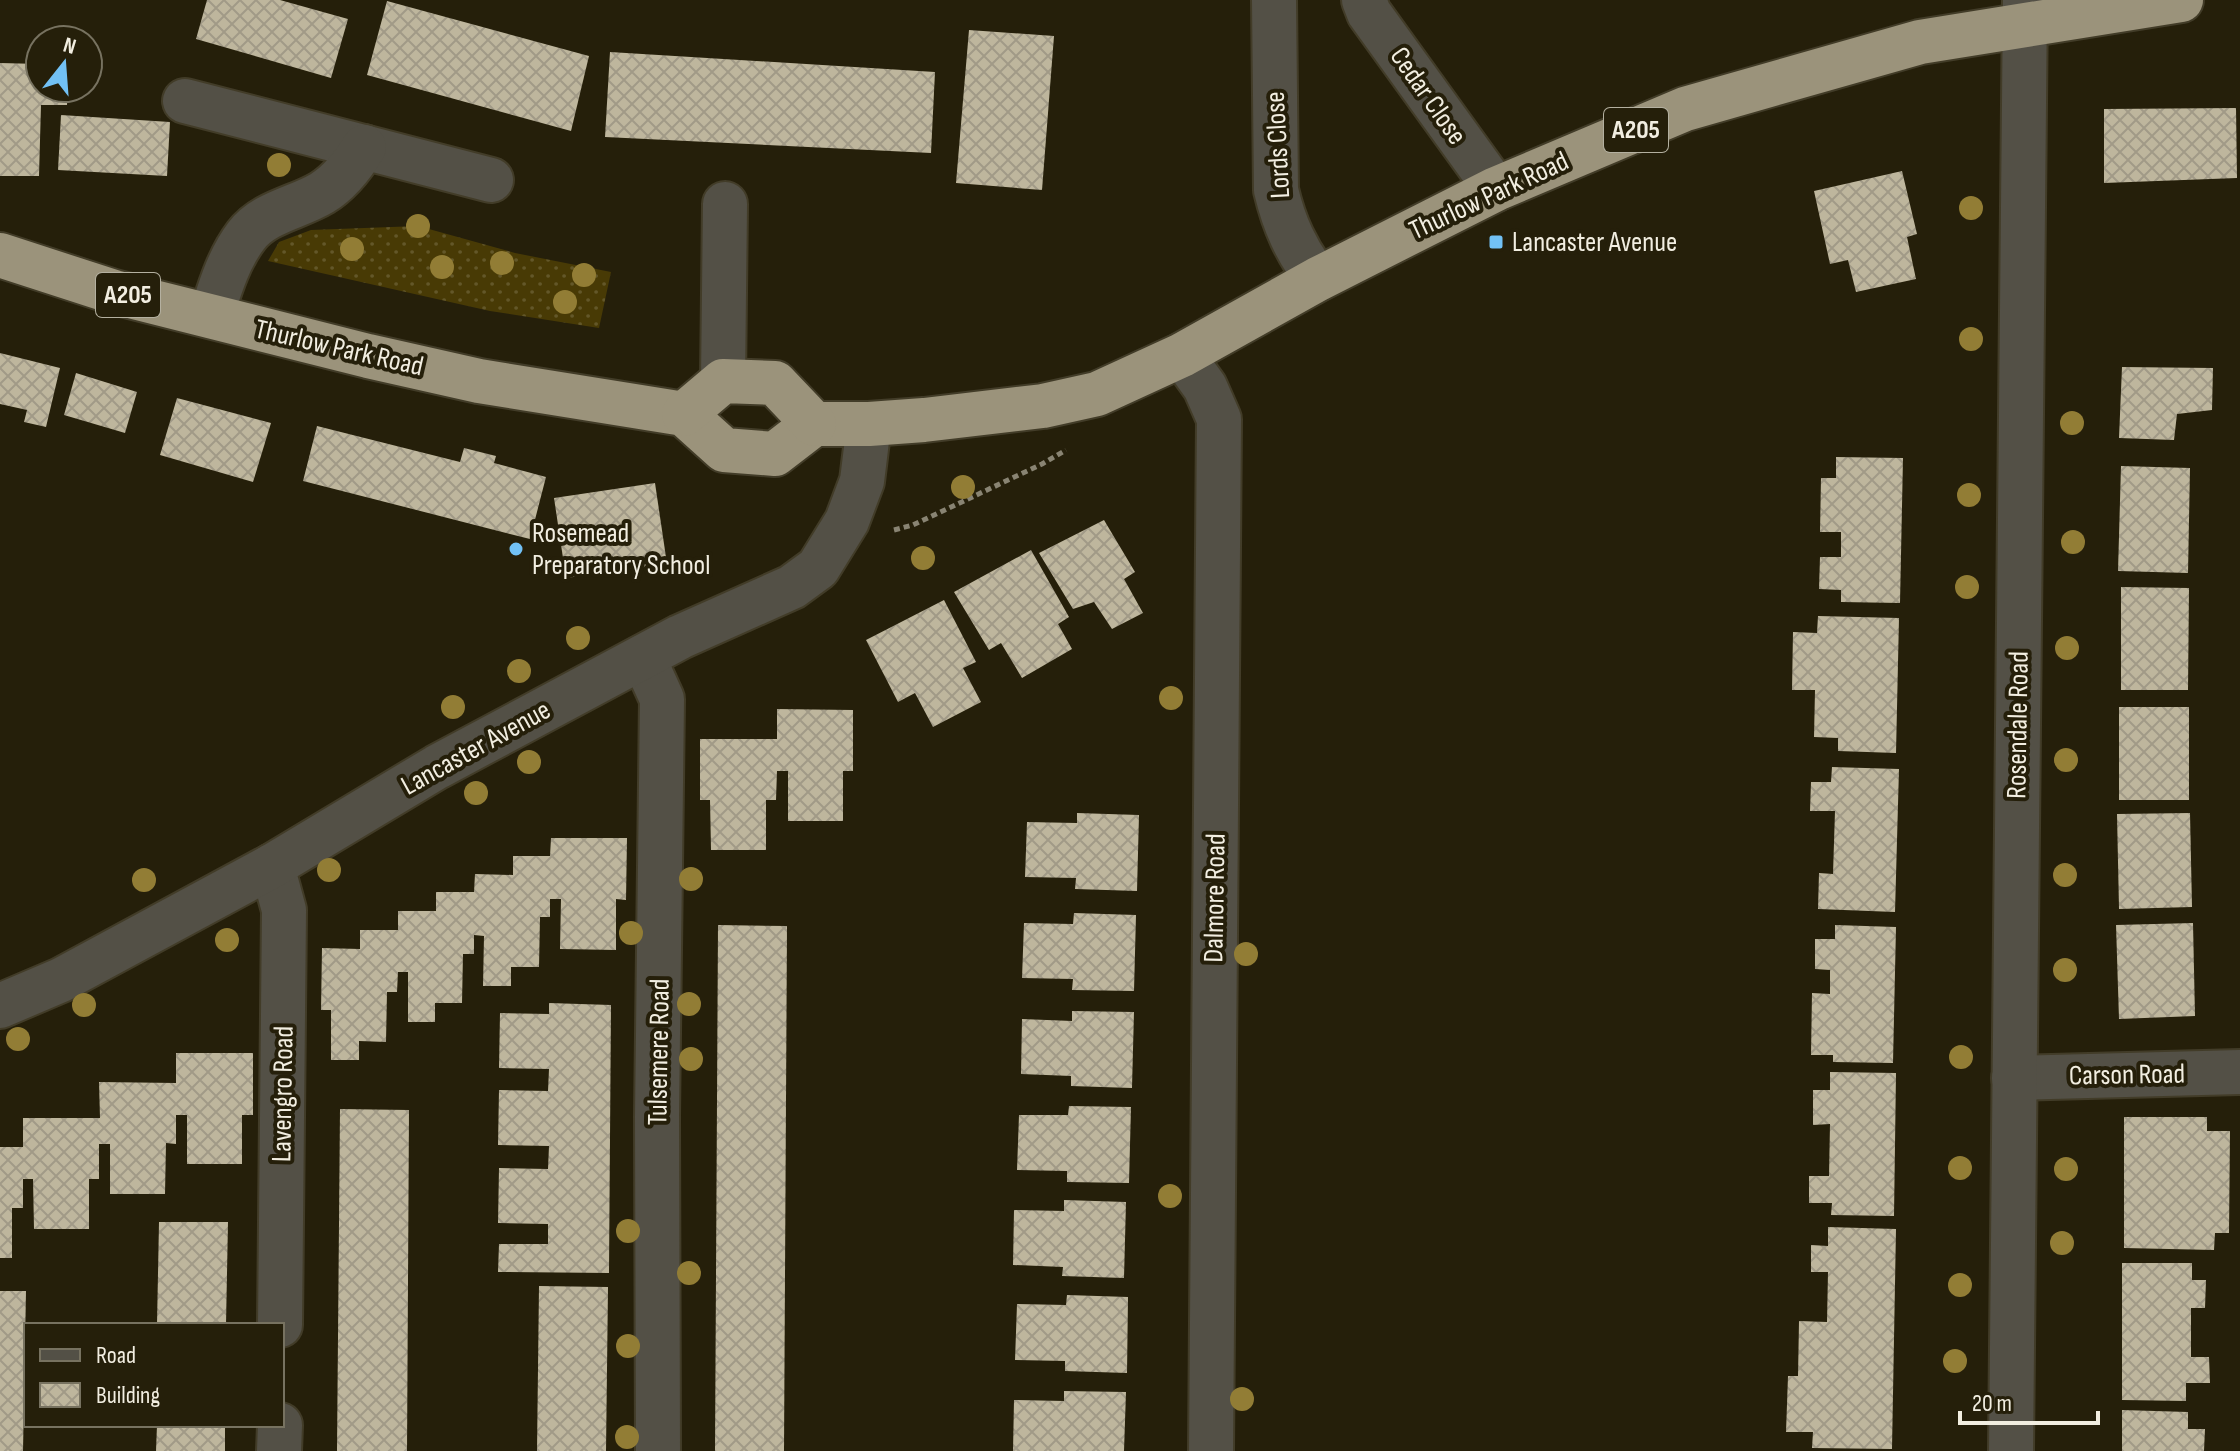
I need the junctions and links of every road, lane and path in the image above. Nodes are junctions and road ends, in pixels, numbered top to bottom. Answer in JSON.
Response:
{"nodes":[{"id":1,"x":1274,"y":0,"type":"edge"},
{"id":2,"x":1364,"y":0,"type":"edge"},
{"id":3,"x":2181,"y":0,"type":"edge"},
{"id":4,"x":2025,"y":13,"type":"edge"},
{"id":5,"x":185,"y":101,"type":"dead end"},
{"id":6,"x":364,"y":147,"type":"junction"},
{"id":7,"x":491,"y":180,"type":"dead end"},
{"id":8,"x":1496,"y":189,"type":"junction"},
{"id":9,"x":725,"y":204,"type":"dead end"},
{"id":10,"x":0,"y":255,"type":"edge"},
{"id":11,"x":1318,"y":279,"type":"junction"},
{"id":12,"x":211,"y":316,"type":"junction"},
{"id":13,"x":1182,"y":355,"type":"junction"},
{"id":14,"x":723,"y":381,"type":"junction"},
{"id":15,"x":1097,"y":394,"type":"junction"},
{"id":16,"x":684,"y":414,"type":"junction"},
{"id":17,"x":814,"y":424,"type":"junction"},
{"id":18,"x":869,"y":424,"type":"junction"},
{"id":19,"x":847,"y":521,"type":"junction"},
{"id":20,"x":643,"y":657,"type":"junction"},
{"id":21,"x":272,"y":866,"type":"junction"},
{"id":22,"x":0,"y":1006,"type":"edge"},
{"id":23,"x":2240,"y":1072,"type":"edge"},
{"id":24,"x":2014,"y":1078,"type":"junction"},
{"id":25,"x":280,"y":1323,"type":"edge"},
{"id":26,"x":280,"y":1427,"type":"edge"},
{"id":27,"x":279,"y":1451,"type":"edge"},
{"id":28,"x":658,"y":1451,"type":"edge"},
{"id":29,"x":1211,"y":1451,"type":"edge"},
{"id":30,"x":2011,"y":1451,"type":"edge"}],
"edges":[{"from":1,"to":11,"type":"street","name":"Lords Close"},
{"from":2,"to":8,"type":"street","name":"Cedar Close"},
{"from":3,"to":4,"type":"highway","name":"Thurlow Park Road","number":"A205"},
{"from":4,"to":8,"type":"highway","name":"Thurlow Park Road","number":"A205"},
{"from":4,"to":24,"type":"street","name":"Rosendale Road"},
{"from":5,"to":6,"type":"street"},
{"from":6,"to":7,"type":"street"},
{"from":6,"to":12,"type":"street"},
{"from":8,"to":11,"type":"highway","name":"Thurlow Park Road","number":"A205"},
{"from":9,"to":14,"type":"street"},
{"from":10,"to":12,"type":"highway","name":"Thurlow Park Road","number":"A205"},
{"from":11,"to":13,"type":"highway","name":"Thurlow Park Road","number":"A205"},
{"from":12,"to":16,"type":"highway","name":"Thurlow Park Road","number":"A205"},
{"from":13,"to":15,"type":"highway","name":"Thurlow Park Road","number":"A205"},
{"from":13,"to":29,"type":"street","name":"Dalmore Road"},
{"from":14,"to":16,"type":"highway"},
{"from":14,"to":17,"type":"highway"},
{"from":15,"to":18,"type":"highway","name":"Thurlow Park Road","number":"A205"},
{"from":15,"to":19,"type":"path"},
{"from":16,"to":17,"type":"highway"},
{"from":17,"to":18,"type":"highway","name":"Thurlow Park Road","number":"A205"},
{"from":18,"to":19,"type":"street","name":"Lancaster Avenue"},
{"from":19,"to":20,"type":"street","name":"Lancaster Avenue"},
{"from":20,"to":21,"type":"street","name":"Lancaster Avenue"},
{"from":20,"to":28,"type":"street","name":"Tulsemere Road"},
{"from":21,"to":22,"type":"street","name":"Lancaster Avenue"},
{"from":21,"to":25,"type":"street","name":"Lavengro Road"},
{"from":23,"to":24,"type":"street","name":"Carson Road"},
{"from":24,"to":30,"type":"street","name":"Rosendale Road"},
{"from":26,"to":27,"type":"street"}]}
